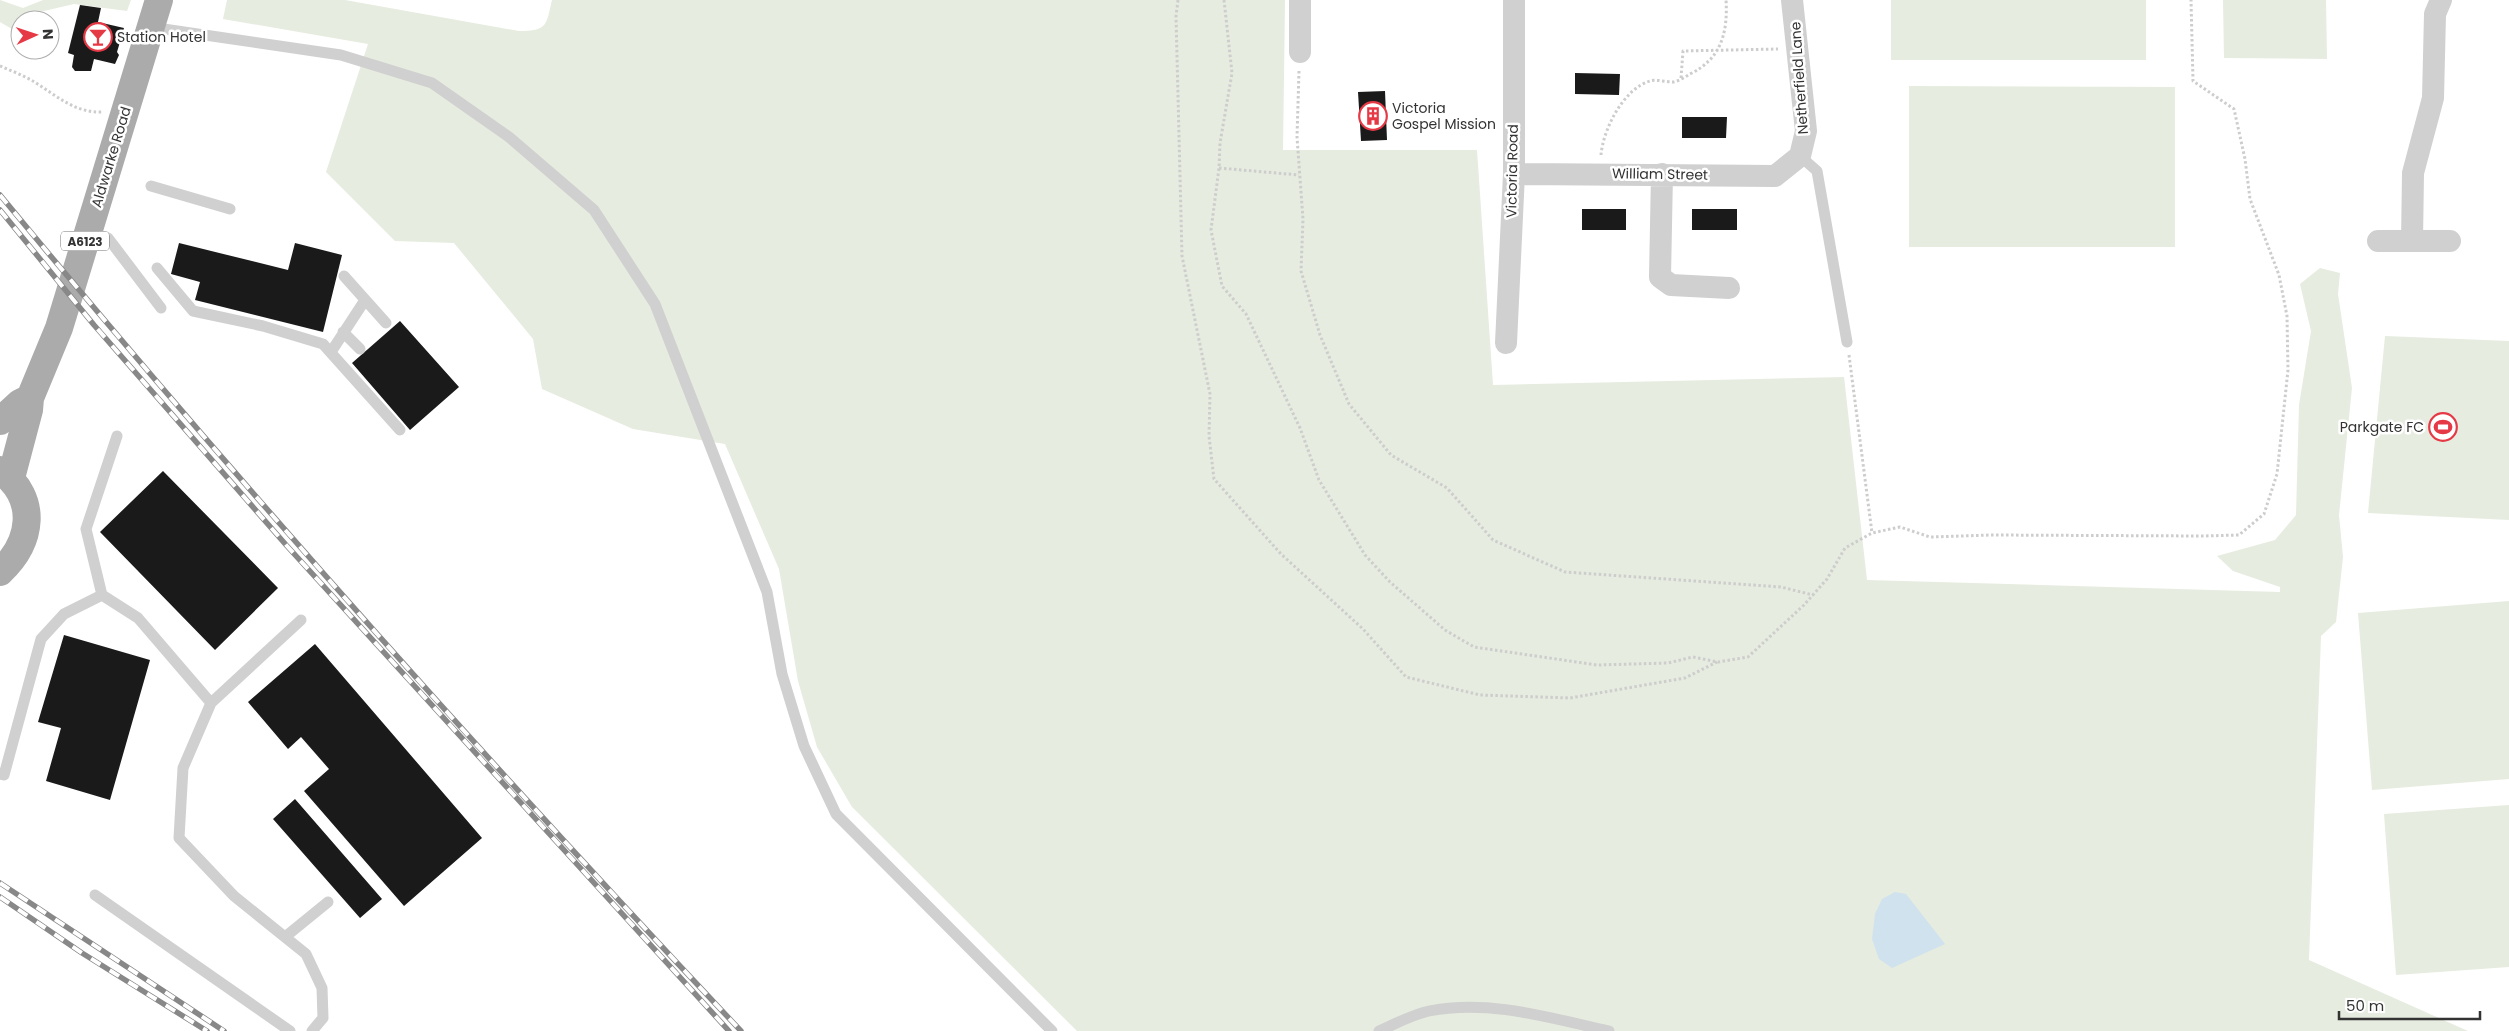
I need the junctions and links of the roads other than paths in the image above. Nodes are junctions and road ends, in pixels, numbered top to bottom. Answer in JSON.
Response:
{"nodes":[{"id":1,"x":159,"y":0,"type":"edge"},
{"id":2,"x":1300,"y":0,"type":"edge"},
{"id":3,"x":1514,"y":0,"type":"edge"},
{"id":4,"x":1792,"y":0,"type":"edge"},
{"id":5,"x":2441,"y":0,"type":"edge"},
{"id":6,"x":150,"y":27,"type":"junction"},
{"id":7,"x":1300,"y":52,"type":"road end"},
{"id":8,"x":1800,"y":156,"type":"junction"},
{"id":9,"x":1514,"y":174,"type":"junction"},
{"id":10,"x":1662,"y":174,"type":"junction"},
{"id":11,"x":151,"y":186,"type":"dead end"},
{"id":12,"x":230,"y":209,"type":"dead end"},
{"id":13,"x":108,"y":238,"type":"dead end"},
{"id":14,"x":2378,"y":240,"type":"dead end"},
{"id":15,"x":2412,"y":241,"type":"junction"},
{"id":16,"x":2450,"y":241,"type":"dead end"},
{"id":17,"x":157,"y":268,"type":"dead end"},
{"id":18,"x":344,"y":276,"type":"dead end"},
{"id":19,"x":1729,"y":288,"type":"dead end"},
{"id":20,"x":365,"y":300,"type":"junction"},
{"id":21,"x":161,"y":308,"type":"dead end"},
{"id":22,"x":386,"y":323,"type":"dead end"},
{"id":23,"x":343,"y":332,"type":"junction"},
{"id":24,"x":1847,"y":342,"type":"road end"},
{"id":25,"x":1506,"y":343,"type":"dead end"},
{"id":26,"x":360,"y":348,"type":"dead end"},
{"id":27,"x":331,"y":352,"type":"junction"},
{"id":28,"x":30,"y":398,"type":"junction"},
{"id":29,"x":0,"y":421,"type":"edge"},
{"id":30,"x":400,"y":430,"type":"dead end"},
{"id":31,"x":117,"y":436,"type":"dead end"},
{"id":32,"x":5,"y":474,"type":"edge"},
{"id":33,"x":0,"y":572,"type":"edge"},
{"id":34,"x":102,"y":595,"type":"junction"},
{"id":35,"x":301,"y":620,"type":"dead end"},
{"id":36,"x":211,"y":702,"type":"junction"},
{"id":37,"x":0,"y":774,"type":"edge"},
{"id":38,"x":95,"y":895,"type":"dead end"},
{"id":39,"x":328,"y":902,"type":"dead end"},
{"id":40,"x":285,"y":937,"type":"junction"},
{"id":41,"x":290,"y":1031,"type":"edge"},
{"id":42,"x":312,"y":1031,"type":"edge"},
{"id":43,"x":1052,"y":1031,"type":"edge"},
{"id":44,"x":1379,"y":1031,"type":"edge"},
{"id":45,"x":1609,"y":1031,"type":"edge"}],
"edges":[{"from":1,"to":6,"type":"main road","name":"Aldwarke Road","number":"A6123"},
{"from":2,"to":7,"type":"street"},
{"from":3,"to":9,"type":"street","name":"Victoria Road"},
{"from":4,"to":8,"type":"street","name":"Netherfield Lane"},
{"from":5,"to":15,"type":"street"},
{"from":6,"to":28,"type":"main road","name":"Aldwarke Road","number":"A6123"},
{"from":6,"to":43,"type":"lane"},
{"from":8,"to":10,"type":"street","name":"William Street"},
{"from":8,"to":24,"type":"lane"},
{"from":9,"to":10,"type":"street","name":"William Street"},
{"from":9,"to":25,"type":"street","name":"Victoria Road"},
{"from":10,"to":19,"type":"street"},
{"from":11,"to":12,"type":"lane"},
{"from":13,"to":21,"type":"lane"},
{"from":14,"to":15,"type":"street"},
{"from":15,"to":16,"type":"street"},
{"from":17,"to":27,"type":"lane"},
{"from":18,"to":20,"type":"lane"},
{"from":20,"to":22,"type":"lane"},
{"from":20,"to":23,"type":"lane"},
{"from":23,"to":26,"type":"lane"},
{"from":23,"to":27,"type":"lane"},
{"from":27,"to":30,"type":"lane"},
{"from":28,"to":29,"type":"main road"},
{"from":28,"to":32,"type":"main road","name":"Aldwarke Road","number":"A6123"},
{"from":31,"to":34,"type":"lane"},
{"from":32,"to":33,"type":"main road","number":"A6123"},
{"from":34,"to":36,"type":"lane"},
{"from":34,"to":37,"type":"lane"},
{"from":35,"to":36,"type":"lane"},
{"from":36,"to":40,"type":"lane"},
{"from":38,"to":41,"type":"lane"},
{"from":39,"to":40,"type":"lane"},
{"from":40,"to":42,"type":"lane"},
{"from":44,"to":45,"type":"lane"}]}
